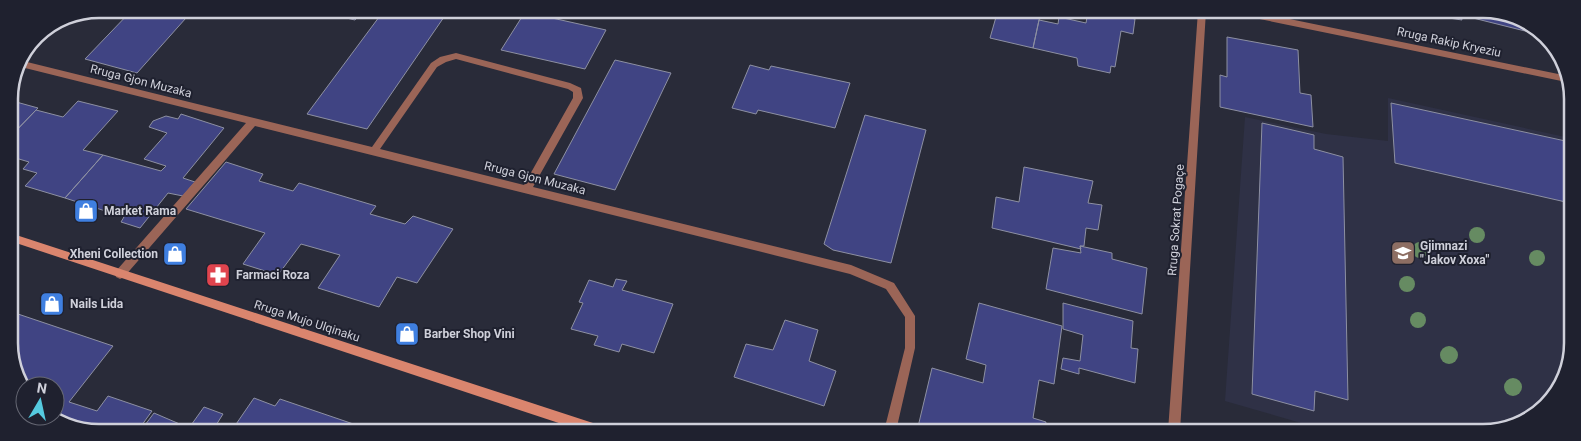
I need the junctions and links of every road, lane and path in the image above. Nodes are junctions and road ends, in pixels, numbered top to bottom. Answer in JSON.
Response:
{"nodes":[{"id":1,"x":1202,"y":18,"type":"edge"},
{"id":2,"x":1269,"y":18,"type":"edge"},
{"id":3,"x":25,"y":65,"type":"edge"},
{"id":4,"x":1561,"y":78,"type":"edge"},
{"id":5,"x":253,"y":122,"type":"junction"},
{"id":6,"x":374,"y":151,"type":"junction"},
{"id":7,"x":527,"y":189,"type":"junction"},
{"id":8,"x":18,"y":241,"type":"edge"},
{"id":9,"x":120,"y":274,"type":"junction"},
{"id":10,"x":892,"y":423,"type":"edge"},
{"id":11,"x":1175,"y":423,"type":"edge"},
{"id":12,"x":577,"y":424,"type":"edge"}],
"edges":[{"from":1,"to":11,"type":"street","name":"Rruga Sokrat Pogaçe"},
{"from":2,"to":4,"type":"street","name":"Rruga Rakip Kryeziu"},
{"from":3,"to":5,"type":"street","name":"Rruga Gjon Muzaka"},
{"from":5,"to":6,"type":"street","name":"Rruga Gjon Muzaka"},
{"from":5,"to":9,"type":"street"},
{"from":6,"to":7,"type":"street","name":"Rruga Gjon Muzaka"},
{"from":6,"to":7,"type":"street"},
{"from":7,"to":10,"type":"street","name":"Rruga Gjon Muzaka"},
{"from":8,"to":9,"type":"main road","name":"Rruga Mujo Ulqinaku"},
{"from":9,"to":12,"type":"main road","name":"Rruga Mujo Ulqinaku"}]}
